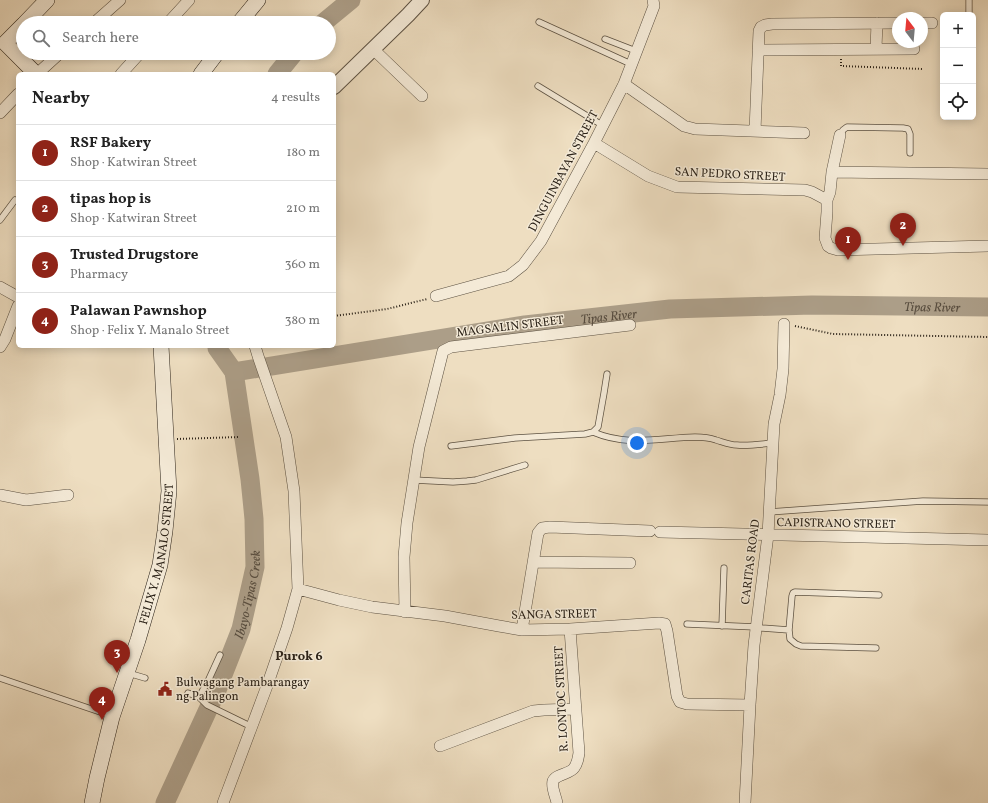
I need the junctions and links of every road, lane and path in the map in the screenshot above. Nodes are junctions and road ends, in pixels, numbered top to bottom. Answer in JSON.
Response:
{"nodes":[{"id":1,"x":47,"y":0,"type":"edge"},
{"id":2,"x":120,"y":0,"type":"edge"},
{"id":3,"x":189,"y":0,"type":"edge"},
{"id":4,"x":258,"y":0,"type":"edge"},
{"id":5,"x":422,"y":0,"type":"edge"},
{"id":6,"x":653,"y":0,"type":"edge"},
{"id":7,"x":969,"y":0,"type":"edge"},
{"id":8,"x":969,"y":12,"type":"edge"},
{"id":9,"x":32,"y":16,"type":"edge"},
{"id":10,"x":102,"y":16,"type":"edge"},
{"id":11,"x":174,"y":16,"type":"edge"},
{"id":12,"x":245,"y":16,"type":"edge"},
{"id":13,"x":539,"y":22,"type":"dead end"},
{"id":14,"x":877,"y":23,"type":"junction"},
{"id":15,"x":892,"y":23,"type":"edge"},
{"id":16,"x":16,"y":30,"type":"edge"},
{"id":17,"x":606,"y":39,"type":"dead end"},
{"id":18,"x":3,"y":41,"type":"edge"},
{"id":19,"x":876,"y":48,"type":"junction"},
{"id":20,"x":374,"y":49,"type":"junction"},
{"id":21,"x":841,"y":49,"type":"junction"},
{"id":22,"x":914,"y":49,"type":"dead end"},
{"id":23,"x":758,"y":50,"type":"junction"},
{"id":24,"x":636,"y":51,"type":"junction"},
{"id":25,"x":16,"y":54,"type":"edge"},
{"id":26,"x":23,"y":60,"type":"edge"},
{"id":27,"x":52,"y":60,"type":"edge"},
{"id":28,"x":134,"y":60,"type":"edge"},
{"id":29,"x":211,"y":60,"type":"edge"},
{"id":30,"x":631,"y":64,"type":"junction"},
{"id":31,"x":923,"y":68,"type":"dead end"},
{"id":32,"x":35,"y":72,"type":"edge"},
{"id":33,"x":39,"y":72,"type":"edge"},
{"id":34,"x":123,"y":72,"type":"edge"},
{"id":35,"x":202,"y":72,"type":"edge"},
{"id":36,"x":624,"y":84,"type":"junction"},
{"id":37,"x":336,"y":85,"type":"edge"},
{"id":38,"x":538,"y":86,"type":"dead end"},
{"id":39,"x":16,"y":96,"type":"edge"},
{"id":40,"x":422,"y":96,"type":"dead end"},
{"id":41,"x":0,"y":113,"type":"edge"},
{"id":42,"x":602,"y":125,"type":"junction"},
{"id":43,"x":755,"y":131,"type":"junction"},
{"id":44,"x":804,"y":134,"type":"dead end"},
{"id":45,"x":840,"y":135,"type":"joint"},
{"id":46,"x":594,"y":143,"type":"junction"},
{"id":47,"x":910,"y":153,"type":"dead end"},
{"id":48,"x":832,"y":172,"type":"junction"},
{"id":49,"x":988,"y":174,"type":"edge"},
{"id":50,"x":15,"y":200,"type":"dead end"},
{"id":51,"x":826,"y":200,"type":"junction"},
{"id":52,"x":0,"y":220,"type":"edge"},
{"id":53,"x":988,"y":246,"type":"edge"},
{"id":54,"x":0,"y":287,"type":"edge"},
{"id":55,"x":16,"y":296,"type":"edge"},
{"id":56,"x":436,"y":296,"type":"joint"},
{"id":57,"x":16,"y":311,"type":"edge"},
{"id":58,"x":336,"y":316,"type":"edge"},
{"id":59,"x":784,"y":324,"type":"joint"},
{"id":60,"x":630,"y":325,"type":"dead end"},
{"id":61,"x":988,"y":337,"type":"edge"},
{"id":62,"x":0,"y":347,"type":"edge"},
{"id":63,"x":161,"y":348,"type":"edge"},
{"id":64,"x":256,"y":351,"type":"edge"},
{"id":65,"x":607,"y":374,"type":"dead end"},
{"id":66,"x":593,"y":432,"type":"junction"},
{"id":67,"x":239,"y":437,"type":"dead end"},
{"id":68,"x":166,"y":439,"type":"junction"},
{"id":69,"x":773,"y":443,"type":"junction"},
{"id":70,"x":451,"y":446,"type":"dead end"},
{"id":71,"x":525,"y":465,"type":"dead end"},
{"id":72,"x":414,"y":480,"type":"junction"},
{"id":73,"x":0,"y":495,"type":"edge"},
{"id":74,"x":68,"y":495,"type":"dead end"},
{"id":75,"x":988,"y":502,"type":"edge"},
{"id":76,"x":769,"y":512,"type":"junction"},
{"id":77,"x":768,"y":535,"type":"junction"},
{"id":78,"x":988,"y":540,"type":"edge"},
{"id":79,"x":534,"y":562,"type":"junction"},
{"id":80,"x":630,"y":563,"type":"dead end"},
{"id":81,"x":724,"y":568,"type":"dead end"},
{"id":82,"x":298,"y":589,"type":"junction"},
{"id":83,"x":879,"y":595,"type":"dead end"},
{"id":84,"x":405,"y":612,"type":"junction"},
{"id":85,"x":687,"y":624,"type":"dead end"},
{"id":86,"x":722,"y":626,"type":"junction"},
{"id":87,"x":754,"y":627,"type":"junction"},
{"id":88,"x":570,"y":629,"type":"junction"},
{"id":89,"x":522,"y":630,"type":"junction"},
{"id":90,"x":789,"y":630,"type":"junction"},
{"id":91,"x":876,"y":648,"type":"dead end"},
{"id":92,"x":220,"y":655,"type":"dead end"},
{"id":93,"x":127,"y":673,"type":"junction"},
{"id":94,"x":0,"y":678,"type":"edge"},
{"id":95,"x":145,"y":678,"type":"dead end"},
{"id":96,"x":188,"y":692,"type":"dead end"},
{"id":97,"x":199,"y":697,"type":"junction"},
{"id":98,"x":750,"y":705,"type":"junction"},
{"id":99,"x":576,"y":709,"type":"junction"},
{"id":100,"x":112,"y":716,"type":"junction"},
{"id":101,"x":252,"y":727,"type":"junction"},
{"id":102,"x":440,"y":746,"type":"dead end"},
{"id":103,"x":92,"y":803,"type":"edge"},
{"id":104,"x":223,"y":803,"type":"edge"},
{"id":105,"x":557,"y":803,"type":"edge"},
{"id":106,"x":745,"y":803,"type":"edge"}],
"edges":[{"from":1,"to":9,"type":"main road"},
{"from":2,"to":10,"type":"street"},
{"from":3,"to":11,"type":"street"},
{"from":4,"to":12,"type":"main road"},
{"from":5,"to":20,"type":"street"},
{"from":6,"to":24,"type":"street","name":"DINGUINBAYAN STREET"},
{"from":7,"to":8,"type":"lane"},
{"from":13,"to":30,"type":"lane"},
{"from":14,"to":15,"type":"street"},
{"from":14,"to":19,"type":"street"},
{"from":14,"to":23,"type":"street"},
{"from":16,"to":18,"type":"main road"},
{"from":17,"to":24,"type":"lane"},
{"from":18,"to":25,"type":"main road"},
{"from":19,"to":21,"type":"street"},
{"from":19,"to":22,"type":"street"},
{"from":20,"to":37,"type":"street"},
{"from":20,"to":40,"type":"street"},
{"from":21,"to":23,"type":"street"},
{"from":21,"to":31,"type":"path"},
{"from":23,"to":43,"type":"street"},
{"from":24,"to":30,"type":"street","name":"DINGUINBAYAN STREET"},
{"from":26,"to":32,"type":"main road"},
{"from":27,"to":33,"type":"street"},
{"from":28,"to":34,"type":"street"},
{"from":29,"to":35,"type":"main road"},
{"from":30,"to":36,"type":"street","name":"DINGUINBAYAN STREET"},
{"from":36,"to":42,"type":"street","name":"DINGUINBAYAN STREET"},
{"from":36,"to":43,"type":"street"},
{"from":38,"to":42,"type":"lane"},
{"from":39,"to":41,"type":"street"},
{"from":42,"to":46,"type":"street","name":"DINGUINBAYAN STREET"},
{"from":43,"to":44,"type":"street"},
{"from":45,"to":47,"type":"lane"},
{"from":45,"to":48,"type":"street"},
{"from":46,"to":51,"type":"street","name":"SAN PEDRO STREET"},
{"from":46,"to":56,"type":"street","name":"DINGUINBAYAN STREET"},
{"from":48,"to":49,"type":"street"},
{"from":48,"to":51,"type":"street"},
{"from":50,"to":52,"type":"lane"},
{"from":51,"to":53,"type":"street"},
{"from":54,"to":55,"type":"street"},
{"from":56,"to":58,"type":"path"},
{"from":57,"to":62,"type":"street"},
{"from":59,"to":61,"type":"path"},
{"from":59,"to":69,"type":"street","name":"CARITAS ROAD"},
{"from":60,"to":72,"type":"street","name":"MAGSALIN STREET"},
{"from":63,"to":68,"type":"main road","name":"FELIX Y. MANALO STREET"},
{"from":64,"to":82,"type":"street"},
{"from":65,"to":66,"type":"lane"},
{"from":66,"to":69,"type":"lane"},
{"from":66,"to":70,"type":"lane"},
{"from":67,"to":68,"type":"path"},
{"from":68,"to":93,"type":"main road","name":"FELIX Y. MANALO STREET"},
{"from":69,"to":76,"type":"street","name":"CARITAS ROAD"},
{"from":71,"to":72,"type":"lane"},
{"from":72,"to":84,"type":"street"},
{"from":73,"to":74,"type":"street"},
{"from":75,"to":76,"type":"lane"},
{"from":76,"to":77,"type":"street","name":"CARITAS ROAD"},
{"from":77,"to":78,"type":"street","name":"CAPISTRANO STREET"},
{"from":77,"to":79,"type":"street","name":"CAPISTRANO STREET"},
{"from":77,"to":87,"type":"street","name":"CARITAS ROAD"},
{"from":79,"to":80,"type":"street"},
{"from":79,"to":89,"type":"street","name":"CAPISTRANO STREET"},
{"from":81,"to":86,"type":"lane"},
{"from":82,"to":84,"type":"street","name":"SANGA STREET"},
{"from":82,"to":101,"type":"street"},
{"from":83,"to":90,"type":"lane"},
{"from":84,"to":89,"type":"street","name":"SANGA STREET"},
{"from":85,"to":86,"type":"lane"},
{"from":86,"to":87,"type":"lane"},
{"from":87,"to":90,"type":"lane"},
{"from":87,"to":98,"type":"street","name":"CARITAS ROAD"},
{"from":88,"to":89,"type":"street","name":"SANGA STREET"},
{"from":88,"to":98,"type":"street","name":"SANGA STREET"},
{"from":88,"to":99,"type":"street","name":"R. LONTOC STREET"},
{"from":90,"to":91,"type":"lane"},
{"from":92,"to":97,"type":"lane"},
{"from":93,"to":95,"type":"lane"},
{"from":93,"to":100,"type":"main road","name":"FELIX Y. MANALO STREET"},
{"from":94,"to":100,"type":"lane"},
{"from":96,"to":97,"type":"lane"},
{"from":97,"to":101,"type":"lane"},
{"from":98,"to":106,"type":"street","name":"CARITAS ROAD"},
{"from":99,"to":102,"type":"street"},
{"from":99,"to":105,"type":"street","name":"R. LONTOC STREET"},
{"from":100,"to":103,"type":"main road","name":"FELIX Y. MANALO STREET"},
{"from":101,"to":104,"type":"street"}]}
